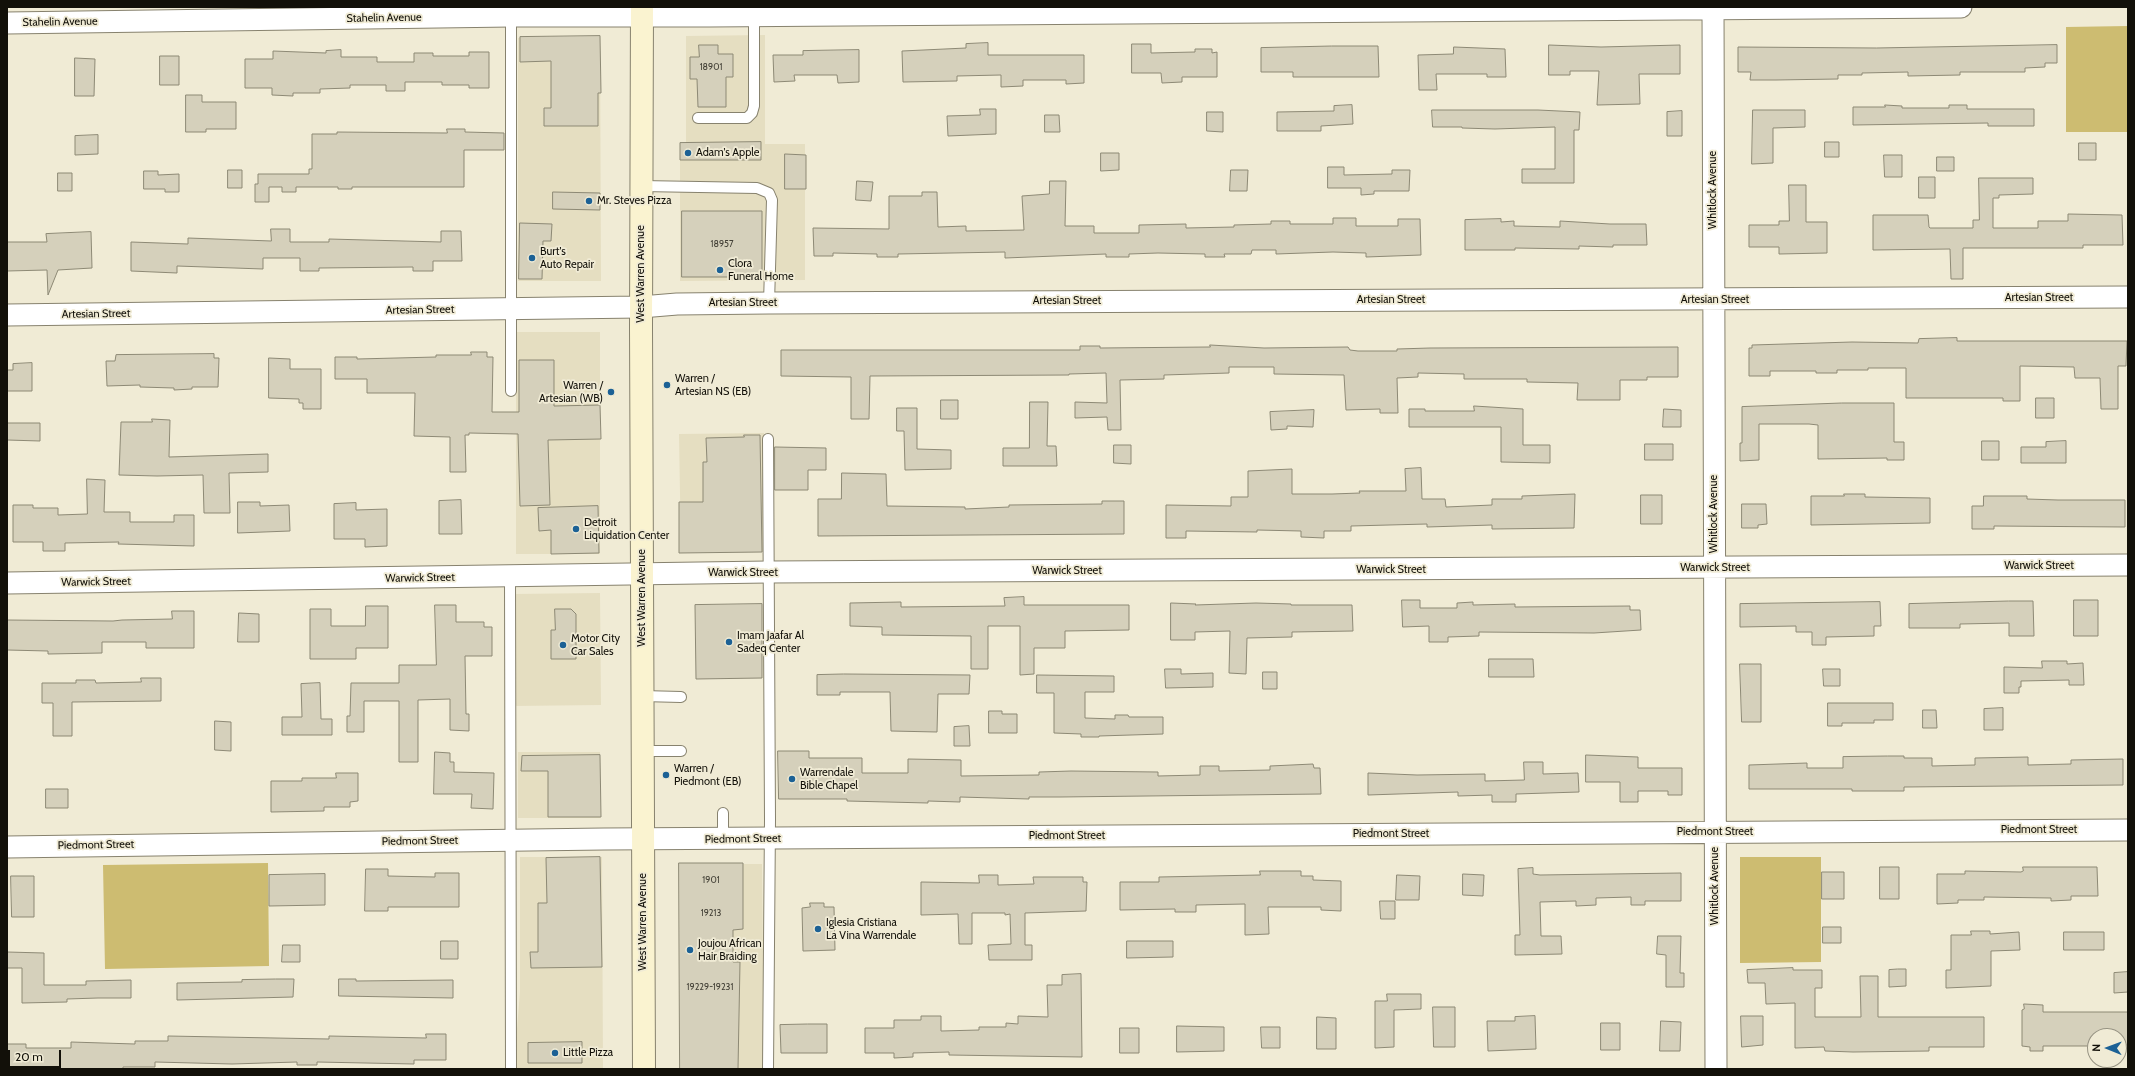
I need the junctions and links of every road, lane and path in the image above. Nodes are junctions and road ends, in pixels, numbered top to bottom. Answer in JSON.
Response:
{"nodes":[{"id":1,"x":1713,"y":7,"type":"edge"},
{"id":2,"x":1962,"y":7,"type":"edge"},
{"id":3,"x":511,"y":11,"type":"edge"},
{"id":4,"x":642,"y":11,"type":"edge"},
{"id":5,"x":754,"y":11,"type":"edge"},
{"id":6,"x":709,"y":12,"type":"edge"},
{"id":7,"x":7,"y":23,"type":"edge"},
{"id":8,"x":698,"y":118,"type":"dead end"},
{"id":9,"x":641,"y":186,"type":"junction"},
{"id":10,"x":2128,"y":297,"type":"edge"},
{"id":11,"x":1713,"y":300,"type":"junction"},
{"id":12,"x":769,"y":303,"type":"junction"},
{"id":13,"x":641,"y":307,"type":"junction"},
{"id":14,"x":512,"y":309,"type":"junction"},
{"id":15,"x":7,"y":315,"type":"edge"},
{"id":16,"x":511,"y":391,"type":"dead end"},
{"id":17,"x":768,"y":439,"type":"dead end"},
{"id":18,"x":2128,"y":566,"type":"edge"},
{"id":19,"x":1714,"y":568,"type":"junction"},
{"id":20,"x":768,"y":572,"type":"junction"},
{"id":21,"x":642,"y":575,"type":"junction"},
{"id":22,"x":510,"y":577,"type":"junction"},
{"id":23,"x":7,"y":583,"type":"edge"},
{"id":24,"x":642,"y":696,"type":"junction"},
{"id":25,"x":681,"y":697,"type":"dead end"},
{"id":26,"x":643,"y":751,"type":"junction"},
{"id":27,"x":681,"y":751,"type":"dead end"},
{"id":28,"x":723,"y":813,"type":"dead end"},
{"id":29,"x":2128,"y":830,"type":"edge"},
{"id":30,"x":1715,"y":832,"type":"junction"},
{"id":31,"x":770,"y":838,"type":"junction"},
{"id":32,"x":643,"y":839,"type":"junction"},
{"id":33,"x":723,"y":839,"type":"junction"},
{"id":34,"x":512,"y":840,"type":"junction"},
{"id":35,"x":7,"y":846,"type":"edge"},
{"id":36,"x":511,"y":1069,"type":"edge"},
{"id":37,"x":644,"y":1069,"type":"edge"},
{"id":38,"x":768,"y":1069,"type":"edge"},
{"id":39,"x":1716,"y":1069,"type":"edge"}],
"edges":[{"from":1,"to":2,"type":"street","name":"Stahelin Avenue"},
{"from":1,"to":5,"type":"street","name":"Stahelin Avenue"},
{"from":1,"to":11,"type":"street","name":"Whitlock Avenue"},
{"from":3,"to":4,"type":"street","name":"Stahelin Avenue"},
{"from":3,"to":7,"type":"street","name":"Stahelin Avenue"},
{"from":3,"to":14,"type":"lane"},
{"from":4,"to":6,"type":"street","name":"Stahelin Avenue"},
{"from":4,"to":9,"type":"main road","name":"West Warren Avenue"},
{"from":5,"to":6,"type":"street","name":"Stahelin Avenue"},
{"from":5,"to":8,"type":"lane"},
{"from":9,"to":12,"type":"lane"},
{"from":9,"to":13,"type":"main road","name":"West Warren Avenue"},
{"from":10,"to":11,"type":"street","name":"Artesian Street"},
{"from":11,"to":12,"type":"street","name":"Artesian Street"},
{"from":11,"to":19,"type":"street","name":"Whitlock Avenue"},
{"from":12,"to":13,"type":"street","name":"Artesian Street"},
{"from":13,"to":14,"type":"street","name":"Artesian Street"},
{"from":13,"to":21,"type":"main road","name":"West Warren Avenue"},
{"from":14,"to":15,"type":"street","name":"Artesian Street"},
{"from":14,"to":16,"type":"lane"},
{"from":17,"to":20,"type":"lane"},
{"from":18,"to":19,"type":"street","name":"Warwick Street"},
{"from":19,"to":20,"type":"street","name":"Warwick Street"},
{"from":19,"to":30,"type":"street","name":"Whitlock Avenue"},
{"from":20,"to":21,"type":"street","name":"Warwick Street"},
{"from":20,"to":31,"type":"lane"},
{"from":21,"to":22,"type":"street","name":"Warwick Street"},
{"from":21,"to":24,"type":"main road","name":"West Warren Avenue"},
{"from":22,"to":23,"type":"street","name":"Warwick Street"},
{"from":22,"to":34,"type":"lane"},
{"from":24,"to":25,"type":"lane"},
{"from":24,"to":26,"type":"main road","name":"West Warren Avenue"},
{"from":26,"to":27,"type":"lane"},
{"from":26,"to":32,"type":"main road","name":"West Warren Avenue"},
{"from":28,"to":33,"type":"lane"},
{"from":29,"to":30,"type":"street","name":"Piedmont Street"},
{"from":30,"to":31,"type":"street","name":"Piedmont Street"},
{"from":30,"to":39,"type":"street","name":"Whitlock Avenue"},
{"from":31,"to":33,"type":"street","name":"Piedmont Street"},
{"from":31,"to":38,"type":"lane"},
{"from":32,"to":33,"type":"street","name":"Piedmont Street"},
{"from":32,"to":34,"type":"street","name":"Piedmont Street"},
{"from":32,"to":37,"type":"main road","name":"West Warren Avenue"},
{"from":34,"to":35,"type":"street","name":"Piedmont Street"},
{"from":34,"to":36,"type":"lane"}]}
